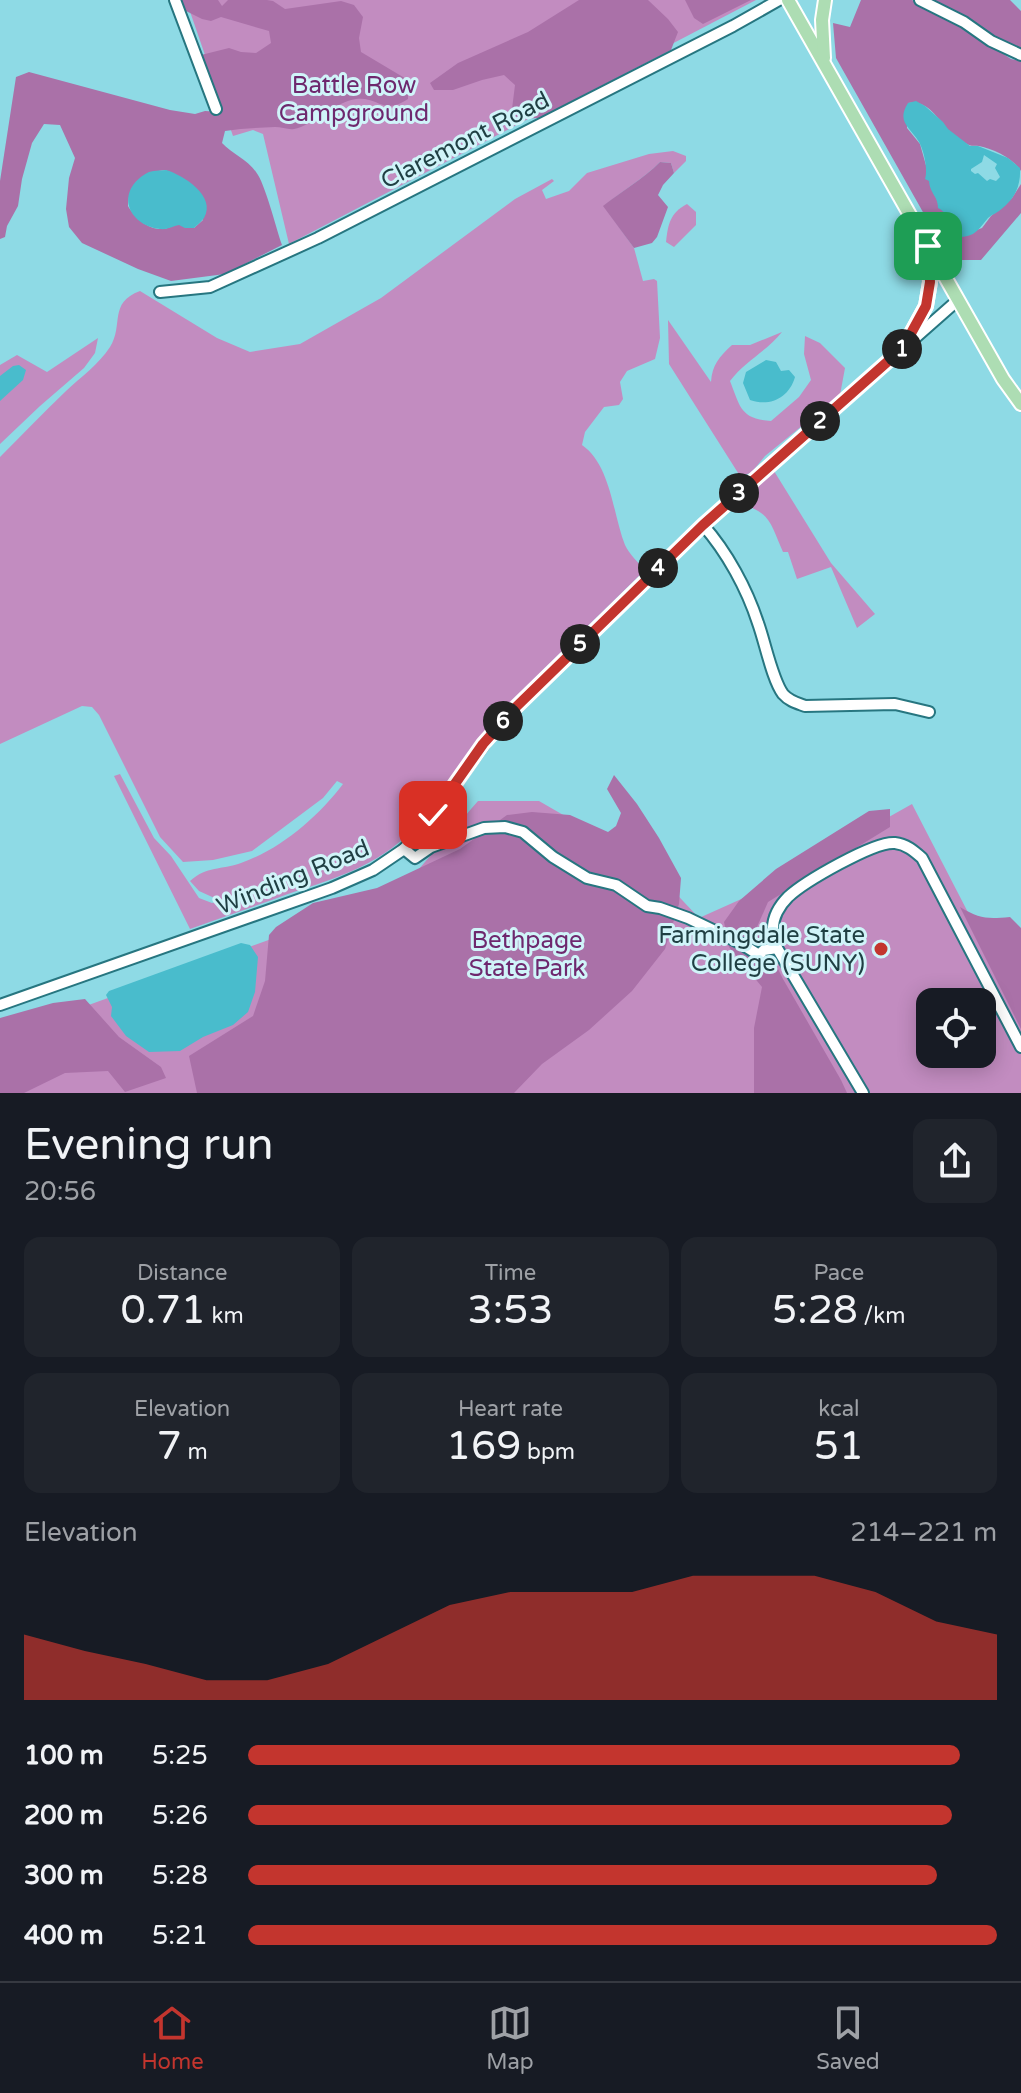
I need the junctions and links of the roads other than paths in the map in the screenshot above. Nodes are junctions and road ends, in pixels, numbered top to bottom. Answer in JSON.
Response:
{"nodes":[{"id":1,"x":175,"y":0,"type":"edge"},
{"id":2,"x":779,"y":0,"type":"edge"},
{"id":3,"x":788,"y":0,"type":"edge"},
{"id":4,"x":825,"y":0,"type":"edge"},
{"id":5,"x":920,"y":0,"type":"edge"},
{"id":6,"x":1021,"y":55,"type":"edge"},
{"id":7,"x":824,"y":61,"type":"junction"},
{"id":8,"x":216,"y":109,"type":"dead end"},
{"id":9,"x":928,"y":246,"type":"junction"},
{"id":10,"x":160,"y":292,"type":"dead end"},
{"id":11,"x":958,"y":300,"type":"junction"},
{"id":12,"x":903,"y":348,"type":"junction"},
{"id":13,"x":1021,"y":404,"type":"edge"},
{"id":14,"x":703,"y":525,"type":"junction"},
{"id":15,"x":929,"y":712,"type":"dead end"},
{"id":16,"x":404,"y":849,"type":"junction"},
{"id":17,"x":777,"y":948,"type":"junction"},
{"id":18,"x":0,"y":1005,"type":"edge"},
{"id":19,"x":1021,"y":1047,"type":"edge"},
{"id":20,"x":863,"y":1093,"type":"edge"}],
"edges":[{"from":1,"to":8,"type":"street"},
{"from":2,"to":10,"type":"street","name":"Claremont Road"},
{"from":3,"to":7,"type":"main road"},
{"from":4,"to":7,"type":"main road"},
{"from":5,"to":6,"type":"street"},
{"from":7,"to":9,"type":"main road"},
{"from":9,"to":11,"type":"main road"},
{"from":9,"to":12,"type":"main road"},
{"from":11,"to":12,"type":"street","name":"Winding Road"},
{"from":11,"to":13,"type":"main road"},
{"from":12,"to":14,"type":"street","name":"Winding Road"},
{"from":14,"to":15,"type":"street"},
{"from":14,"to":16,"type":"street","name":"Winding Road"},
{"from":16,"to":17,"type":"street"},
{"from":16,"to":18,"type":"street","name":"Winding Road"},
{"from":17,"to":19,"type":"street"},
{"from":17,"to":20,"type":"street"}]}
